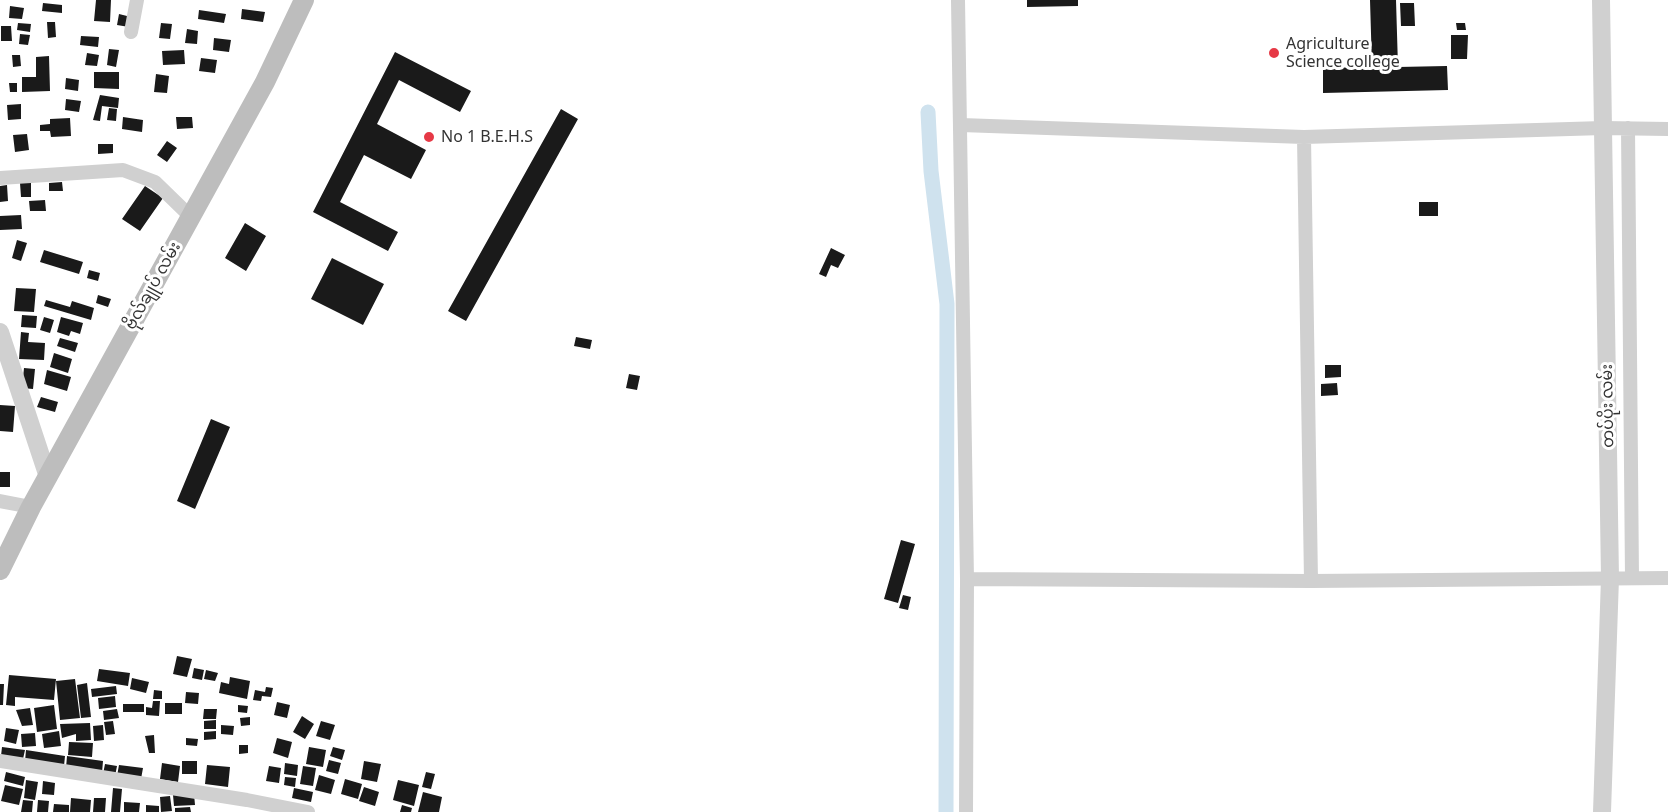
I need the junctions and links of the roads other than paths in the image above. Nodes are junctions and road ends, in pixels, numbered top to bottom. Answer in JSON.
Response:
{"nodes":[{"id":1,"x":137,"y":0,"type":"edge"},
{"id":2,"x":304,"y":0,"type":"edge"},
{"id":3,"x":958,"y":0,"type":"edge"},
{"id":4,"x":1601,"y":0,"type":"edge"},
{"id":5,"x":131,"y":32,"type":"dead end"},
{"id":6,"x":961,"y":124,"type":"junction"},
{"id":7,"x":1603,"y":128,"type":"junction"},
{"id":8,"x":1628,"y":128,"type":"junction"},
{"id":9,"x":1668,"y":129,"type":"edge"},
{"id":10,"x":1304,"y":137,"type":"junction"},
{"id":11,"x":0,"y":178,"type":"edge"},
{"id":12,"x":191,"y":217,"type":"junction"},
{"id":13,"x":0,"y":332,"type":"edge"},
{"id":14,"x":48,"y":477,"type":"junction"},
{"id":15,"x":0,"y":501,"type":"edge"},
{"id":16,"x":31,"y":507,"type":"junction"},
{"id":17,"x":0,"y":570,"type":"edge"},
{"id":18,"x":1611,"y":578,"type":"junction"},
{"id":19,"x":1632,"y":578,"type":"junction"},
{"id":20,"x":1668,"y":578,"type":"edge"},
{"id":21,"x":967,"y":579,"type":"junction"},
{"id":22,"x":1311,"y":581,"type":"junction"},
{"id":23,"x":0,"y":760,"type":"edge"},
{"id":24,"x":248,"y":806,"type":"edge"},
{"id":25,"x":308,"y":812,"type":"edge"},
{"id":26,"x":966,"y":812,"type":"edge"},
{"id":27,"x":1602,"y":812,"type":"edge"}],
"edges":[{"from":1,"to":5,"type":"street"},
{"from":2,"to":12,"type":"main road","name":"ဗိုလ်ချုပ် လမ်း"},
{"from":3,"to":6,"type":"street"},
{"from":4,"to":7,"type":"street","name":"တပ်ပိုး လမ်း"},
{"from":6,"to":10,"type":"street"},
{"from":6,"to":21,"type":"street"},
{"from":7,"to":8,"type":"street"},
{"from":7,"to":10,"type":"street"},
{"from":7,"to":18,"type":"street","name":"တပ်ပိုး လမ်း"},
{"from":8,"to":9,"type":"street"},
{"from":8,"to":19,"type":"street"},
{"from":10,"to":22,"type":"street"},
{"from":11,"to":12,"type":"street"},
{"from":12,"to":14,"type":"main road","name":"ဗိုလ်ချုပ် လမ်း"},
{"from":13,"to":14,"type":"street"},
{"from":14,"to":16,"type":"main road","name":"ဗိုလ်ချုပ် လမ်း"},
{"from":15,"to":16,"type":"street"},
{"from":16,"to":17,"type":"main road","name":"ဗိုလ်ချုပ် လမ်း"},
{"from":18,"to":19,"type":"street"},
{"from":18,"to":22,"type":"street"},
{"from":18,"to":27,"type":"street","name":"တပ်ပိုး လမ်း"},
{"from":19,"to":20,"type":"street"},
{"from":21,"to":22,"type":"street"},
{"from":21,"to":26,"type":"street"},
{"from":23,"to":24,"type":"street"},
{"from":24,"to":25,"type":"street"}]}
